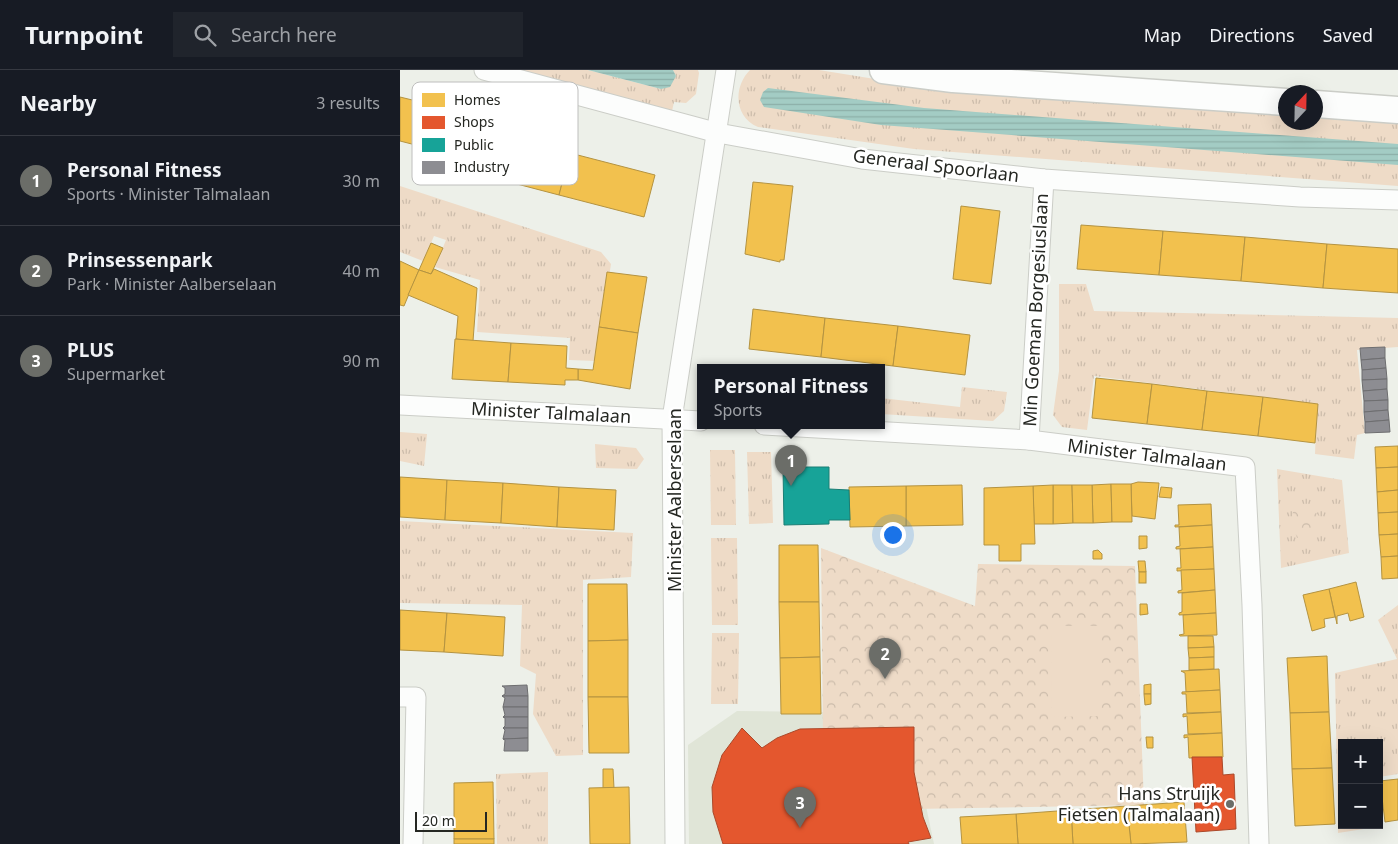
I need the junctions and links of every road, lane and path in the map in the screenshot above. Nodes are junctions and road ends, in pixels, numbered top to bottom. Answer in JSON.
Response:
{"nodes":[{"id":1,"x":484,"y":70,"type":"edge"},
{"id":2,"x":726,"y":70,"type":"edge"},
{"id":3,"x":883,"y":70,"type":"edge"},
{"id":4,"x":529,"y":82,"type":"edge"},
{"id":5,"x":578,"y":95,"type":"edge"},
{"id":6,"x":1278,"y":101,"type":"edge"},
{"id":7,"x":1323,"y":105,"type":"edge"},
{"id":8,"x":1398,"y":110,"type":"edge"},
{"id":9,"x":718,"y":133,"type":"junction"},
{"id":10,"x":1044,"y":179,"type":"junction"},
{"id":11,"x":1398,"y":200,"type":"edge"},
{"id":12,"x":400,"y":405,"type":"edge"},
{"id":13,"x":672,"y":419,"type":"junction"},
{"id":14,"x":697,"y":421,"type":"edge"},
{"id":15,"x":835,"y":429,"type":"edge"},
{"id":16,"x":1029,"y":440,"type":"junction"},
{"id":17,"x":400,"y":697,"type":"edge"},
{"id":18,"x":413,"y":844,"type":"edge"},
{"id":19,"x":675,"y":844,"type":"edge"},
{"id":20,"x":1259,"y":844,"type":"edge"}],
"edges":[{"from":1,"to":4,"type":"street","name":"Generaal Spoorlaan"},
{"from":2,"to":9,"type":"street","name":"Minister Aalberselaan"},
{"from":3,"to":6,"type":"street"},
{"from":5,"to":9,"type":"street","name":"Generaal Spoorlaan"},
{"from":7,"to":8,"type":"street"},
{"from":9,"to":10,"type":"street","name":"Generaal Spoorlaan"},
{"from":9,"to":13,"type":"street","name":"Minister Aalberselaan"},
{"from":10,"to":11,"type":"street","name":"Generaal Spoorlaan"},
{"from":10,"to":16,"type":"street","name":"Min Goeman Borgesiuslaan"},
{"from":12,"to":13,"type":"street","name":"Minister Talmalaan"},
{"from":13,"to":14,"type":"street","name":"Minister Talmalaan"},
{"from":13,"to":19,"type":"street","name":"Minister Aalberselaan"},
{"from":15,"to":16,"type":"street","name":"Minister Talmalaan"},
{"from":16,"to":20,"type":"street","name":"Minister Talmalaan"},
{"from":17,"to":18,"type":"street"}]}
